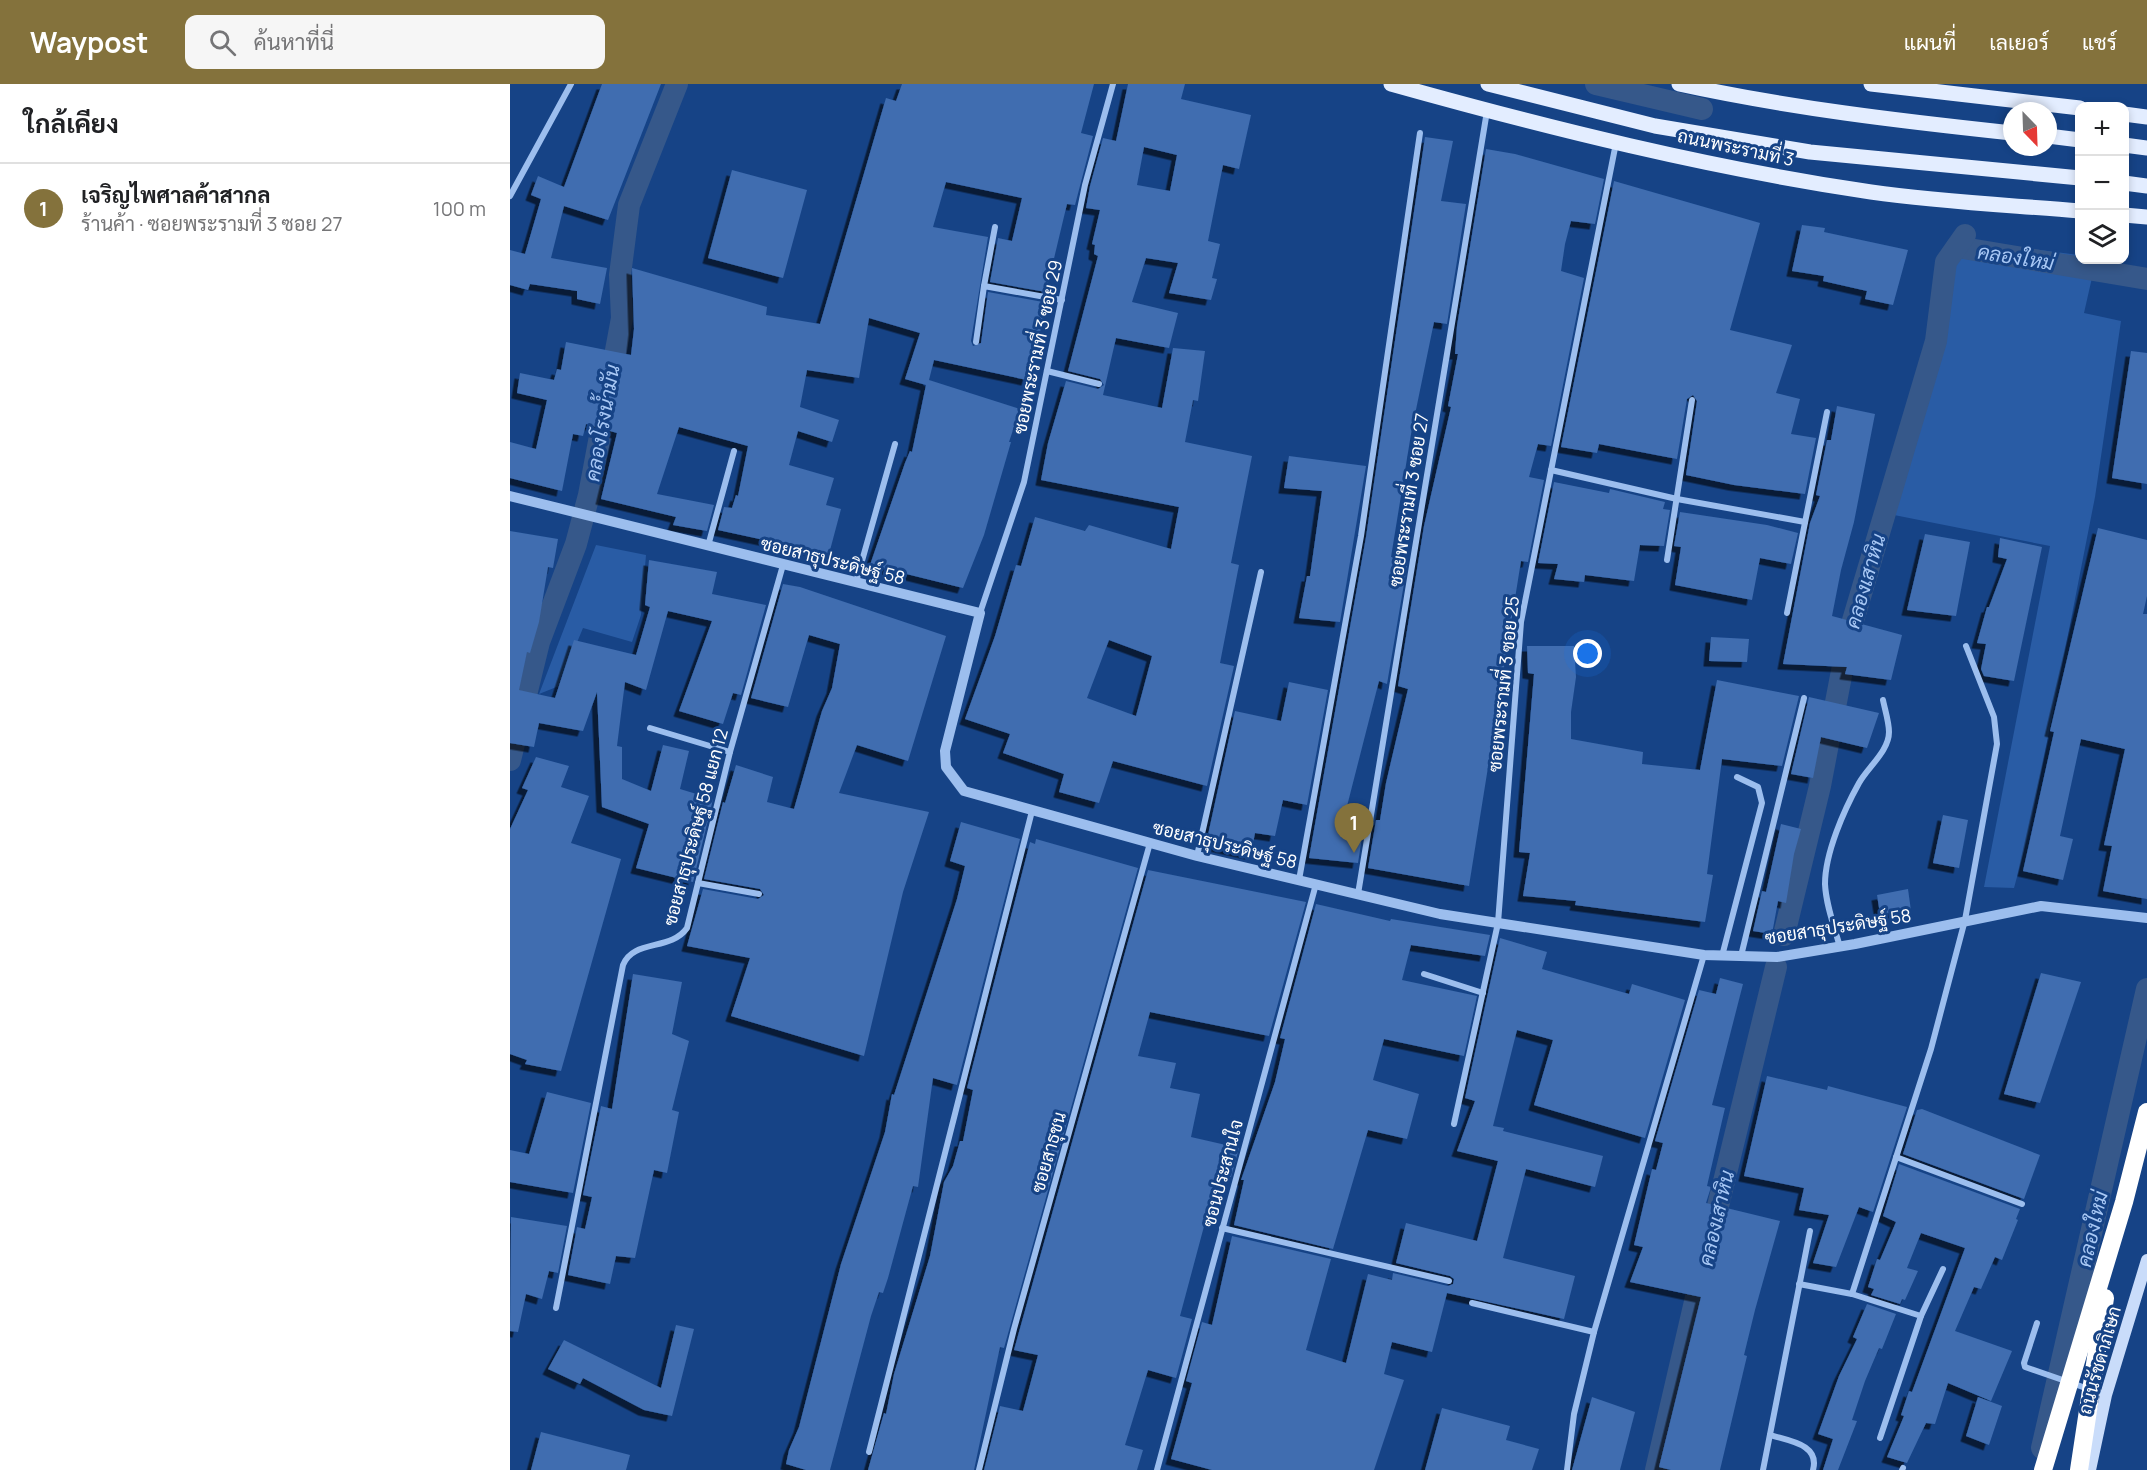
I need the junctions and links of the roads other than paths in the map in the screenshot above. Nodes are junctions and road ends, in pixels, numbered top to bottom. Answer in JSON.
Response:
{"nodes":[{"id":1,"x":571,"y":84,"type":"edge"},
{"id":2,"x":1113,"y":84,"type":"edge"},
{"id":3,"x":1391,"y":84,"type":"edge"},
{"id":4,"x":1488,"y":84,"type":"edge"},
{"id":5,"x":1679,"y":84,"type":"edge"},
{"id":6,"x":1871,"y":84,"type":"edge"},
{"id":7,"x":2075,"y":108,"type":"edge"},
{"id":8,"x":1487,"y":111,"type":"junction"},
{"id":9,"x":2129,"y":115,"type":"edge"},
{"id":10,"x":2147,"y":117,"type":"edge"},
{"id":11,"x":2003,"y":132,"type":"edge"},
{"id":12,"x":1420,"y":133,"type":"dead end"},
{"id":13,"x":2057,"y":137,"type":"edge"},
{"id":14,"x":2075,"y":139,"type":"edge"},
{"id":15,"x":1616,"y":142,"type":"junction"},
{"id":16,"x":2129,"y":146,"type":"edge"},
{"id":17,"x":2147,"y":148,"type":"edge"},
{"id":18,"x":2075,"y":178,"type":"edge"},
{"id":19,"x":2129,"y":184,"type":"edge"},
{"id":20,"x":2147,"y":186,"type":"edge"},
{"id":21,"x":510,"y":196,"type":"edge"},
{"id":22,"x":2075,"y":211,"type":"edge"},
{"id":23,"x":2129,"y":215,"type":"edge"},
{"id":24,"x":2147,"y":217,"type":"edge"},
{"id":25,"x":995,"y":227,"type":"dead end"},
{"id":26,"x":984,"y":286,"type":"junction"},
{"id":27,"x":1062,"y":300,"type":"junction"},
{"id":28,"x":976,"y":342,"type":"dead end"},
{"id":29,"x":1047,"y":371,"type":"junction"},
{"id":30,"x":1099,"y":384,"type":"dead end"},
{"id":31,"x":1692,"y":400,"type":"dead end"},
{"id":32,"x":1827,"y":412,"type":"dead end"},
{"id":33,"x":896,"y":444,"type":"dead end"},
{"id":34,"x":734,"y":451,"type":"dead end"},
{"id":35,"x":1551,"y":470,"type":"junction"},
{"id":36,"x":510,"y":496,"type":"edge"},
{"id":37,"x":1677,"y":499,"type":"junction"},
{"id":38,"x":1805,"y":522,"type":"junction"},
{"id":39,"x":708,"y":546,"type":"junction"},
{"id":40,"x":1667,"y":560,"type":"dead end"},
{"id":41,"x":783,"y":565,"type":"junction"},
{"id":42,"x":1261,"y":572,"type":"dead end"},
{"id":43,"x":856,"y":582,"type":"junction"},
{"id":44,"x":980,"y":613,"type":"junction"},
{"id":45,"x":1787,"y":613,"type":"dead end"},
{"id":46,"x":1966,"y":646,"type":"dead end"},
{"id":47,"x":1804,"y":698,"type":"dead end"},
{"id":48,"x":1883,"y":700,"type":"dead end"},
{"id":49,"x":650,"y":728,"type":"dead end"},
{"id":50,"x":730,"y":752,"type":"junction"},
{"id":51,"x":1737,"y":777,"type":"dead end"},
{"id":52,"x":1032,"y":811,"type":"junction"},
{"id":53,"x":1150,"y":843,"type":"junction"},
{"id":54,"x":1197,"y":856,"type":"junction"},
{"id":55,"x":1299,"y":880,"type":"junction"},
{"id":56,"x":698,"y":882,"type":"junction"},
{"id":57,"x":1316,"y":884,"type":"junction"},
{"id":58,"x":759,"y":894,"type":"dead end"},
{"id":59,"x":1358,"y":894,"type":"junction"},
{"id":60,"x":2145,"y":917,"type":"edge"},
{"id":61,"x":1965,"y":920,"type":"junction"},
{"id":62,"x":1498,"y":922,"type":"junction"},
{"id":63,"x":1840,"y":947,"type":"junction"},
{"id":64,"x":1704,"y":955,"type":"junction"},
{"id":65,"x":1722,"y":956,"type":"junction"},
{"id":66,"x":1741,"y":956,"type":"junction"},
{"id":67,"x":1424,"y":974,"type":"dead end"},
{"id":68,"x":1483,"y":993,"type":"junction"},
{"id":69,"x":2147,"y":1112,"type":"edge"},
{"id":70,"x":1454,"y":1124,"type":"dead end"},
{"id":71,"x":1896,"y":1157,"type":"junction"},
{"id":72,"x":2124,"y":1202,"type":"junction"},
{"id":73,"x":2022,"y":1204,"type":"dead end"},
{"id":74,"x":1222,"y":1228,"type":"junction"},
{"id":75,"x":1810,"y":1231,"type":"dead end"},
{"id":76,"x":2147,"y":1260,"type":"edge"},
{"id":77,"x":1943,"y":1269,"type":"dead end"},
{"id":78,"x":1449,"y":1281,"type":"dead end"},
{"id":79,"x":1799,"y":1284,"type":"junction"},
{"id":80,"x":1852,"y":1294,"type":"junction"},
{"id":81,"x":1472,"y":1303,"type":"dead end"},
{"id":82,"x":556,"y":1308,"type":"dead end"},
{"id":83,"x":1921,"y":1316,"type":"junction"},
{"id":84,"x":2037,"y":1323,"type":"dead end"},
{"id":85,"x":1594,"y":1332,"type":"junction"},
{"id":86,"x":2106,"y":1395,"type":"junction"},
{"id":87,"x":1770,"y":1435,"type":"junction"},
{"id":88,"x":1880,"y":1438,"type":"dead end"},
{"id":89,"x":869,"y":1452,"type":"dead end"},
{"id":90,"x":980,"y":1470,"type":"edge"},
{"id":91,"x":1157,"y":1470,"type":"edge"},
{"id":92,"x":1567,"y":1470,"type":"edge"},
{"id":93,"x":1763,"y":1470,"type":"edge"},
{"id":94,"x":1813,"y":1470,"type":"edge"},
{"id":95,"x":2043,"y":1470,"type":"edge"},
{"id":96,"x":2079,"y":1470,"type":"edge"},
{"id":97,"x":2090,"y":1470,"type":"edge"}],
"edges":[{"from":1,"to":21,"type":"street"},
{"from":2,"to":27,"type":"street","name":"ซอยพระรามที่ 3 ซอย 29"},
{"from":3,"to":8,"type":"main road","name":"ถนนพระรามที่ 3"},
{"from":4,"to":18,"type":"main road","name":"ถนนพระรามที่ 3"},
{"from":5,"to":11,"type":"main road"},
{"from":6,"to":7,"type":"main road"},
{"from":8,"to":15,"type":"main road","name":"ถนนพระรามที่ 3"},
{"from":8,"to":59,"type":"street","name":"ซอยพระรามที่ 3 ซอย 27"},
{"from":9,"to":10,"type":"main road"},
{"from":12,"to":55,"type":"street"},
{"from":13,"to":14,"type":"main road"},
{"from":15,"to":22,"type":"main road","name":"ถนนพระรามที่ 3"},
{"from":15,"to":35,"type":"street","name":"ซอยพระรามที่ 3 ซอย 25"},
{"from":16,"to":17,"type":"main road"},
{"from":19,"to":20,"type":"main road"},
{"from":23,"to":24,"type":"main road"},
{"from":25,"to":26,"type":"street"},
{"from":26,"to":27,"type":"street"},
{"from":26,"to":28,"type":"street"},
{"from":27,"to":29,"type":"street","name":"ซอยพระรามที่ 3 ซอย 29"},
{"from":29,"to":30,"type":"street"},
{"from":29,"to":44,"type":"street","name":"ซอยพระรามที่ 3 ซอย 29"},
{"from":31,"to":37,"type":"street"},
{"from":32,"to":38,"type":"street"},
{"from":33,"to":43,"type":"street"},
{"from":34,"to":39,"type":"street"},
{"from":35,"to":37,"type":"street"},
{"from":35,"to":62,"type":"street","name":"ซอยพระรามที่ 3 ซอย 25"},
{"from":36,"to":39,"type":"street","name":"ซอยสาธุประดิษฐ์ 58"},
{"from":37,"to":38,"type":"street"},
{"from":37,"to":40,"type":"street"},
{"from":38,"to":45,"type":"street"},
{"from":39,"to":41,"type":"street","name":"ซอยสาธุประดิษฐ์ 58"},
{"from":41,"to":43,"type":"street","name":"ซอยสาธุประดิษฐ์ 58"},
{"from":41,"to":50,"type":"street","name":"ซอยสาธุประดิษฐ์ 58 แยก 12"},
{"from":42,"to":54,"type":"street"},
{"from":43,"to":44,"type":"street","name":"ซอยสาธุประดิษฐ์ 58"},
{"from":44,"to":52,"type":"street","name":"ซอยสาธุประดิษฐ์ 58"},
{"from":46,"to":61,"type":"street"},
{"from":47,"to":66,"type":"street"},
{"from":48,"to":63,"type":"street"},
{"from":49,"to":50,"type":"street"},
{"from":50,"to":56,"type":"street","name":"ซอยสาธุประดิษฐ์ 58 แยก 12"},
{"from":51,"to":65,"type":"street"},
{"from":52,"to":53,"type":"street","name":"ซอยสาธุประดิษฐ์ 58"},
{"from":52,"to":89,"type":"street"},
{"from":53,"to":54,"type":"street","name":"ซอยสาธุประดิษฐ์ 58"},
{"from":53,"to":90,"type":"street","name":"ซอยสาธุชน"},
{"from":54,"to":55,"type":"street","name":"ซอยสาธุประดิษฐ์ 58"},
{"from":55,"to":57,"type":"street","name":"ซอยสาธุประดิษฐ์ 58"},
{"from":56,"to":58,"type":"street"},
{"from":56,"to":82,"type":"street","name":"ซอยสาธุประดิษฐ์ 58 แยก 12"},
{"from":57,"to":59,"type":"street","name":"ซอยสาธุประดิษฐ์ 58"},
{"from":57,"to":74,"type":"street","name":"ซอนประสานใจ"},
{"from":59,"to":62,"type":"street","name":"ซอยสาธุประดิษฐ์ 58"},
{"from":60,"to":61,"type":"street","name":"ซอยสาธุประดิษฐ์ 58"},
{"from":61,"to":63,"type":"street","name":"ซอยสาธุประดิษฐ์ 58"},
{"from":61,"to":71,"type":"street"},
{"from":62,"to":64,"type":"street","name":"ซอยสาธุประดิษฐ์ 58"},
{"from":62,"to":68,"type":"street","name":"ซอยพระรามที่ 3 ซอย 25"},
{"from":63,"to":66,"type":"street","name":"ซอยสาธุประดิษฐ์ 58"},
{"from":64,"to":65,"type":"street","name":"ซอยสาธุประดิษฐ์ 58"},
{"from":64,"to":85,"type":"street"},
{"from":65,"to":66,"type":"street","name":"ซอยสาธุประดิษฐ์ 58"},
{"from":67,"to":68,"type":"street"},
{"from":68,"to":70,"type":"street","name":"ซอยพระรามที่ 3 ซอย 25"},
{"from":69,"to":72,"type":"highway"},
{"from":71,"to":73,"type":"street"},
{"from":71,"to":80,"type":"street"},
{"from":72,"to":95,"type":"highway"},
{"from":72,"to":96,"type":"highway"},
{"from":74,"to":78,"type":"street"},
{"from":74,"to":91,"type":"street","name":"ซอนประสานใจ"},
{"from":75,"to":79,"type":"street"},
{"from":76,"to":86,"type":"main road","name":"ถนนรัชดาภิเษก"},
{"from":77,"to":83,"type":"street"},
{"from":79,"to":80,"type":"street"},
{"from":79,"to":87,"type":"street"},
{"from":80,"to":83,"type":"street"},
{"from":81,"to":85,"type":"street"},
{"from":83,"to":88,"type":"street"},
{"from":84,"to":86,"type":"street"},
{"from":85,"to":92,"type":"street"},
{"from":86,"to":97,"type":"main road","name":"ถนนรัชดาภิเษก"},
{"from":87,"to":93,"type":"street"},
{"from":87,"to":94,"type":"street"}]}
